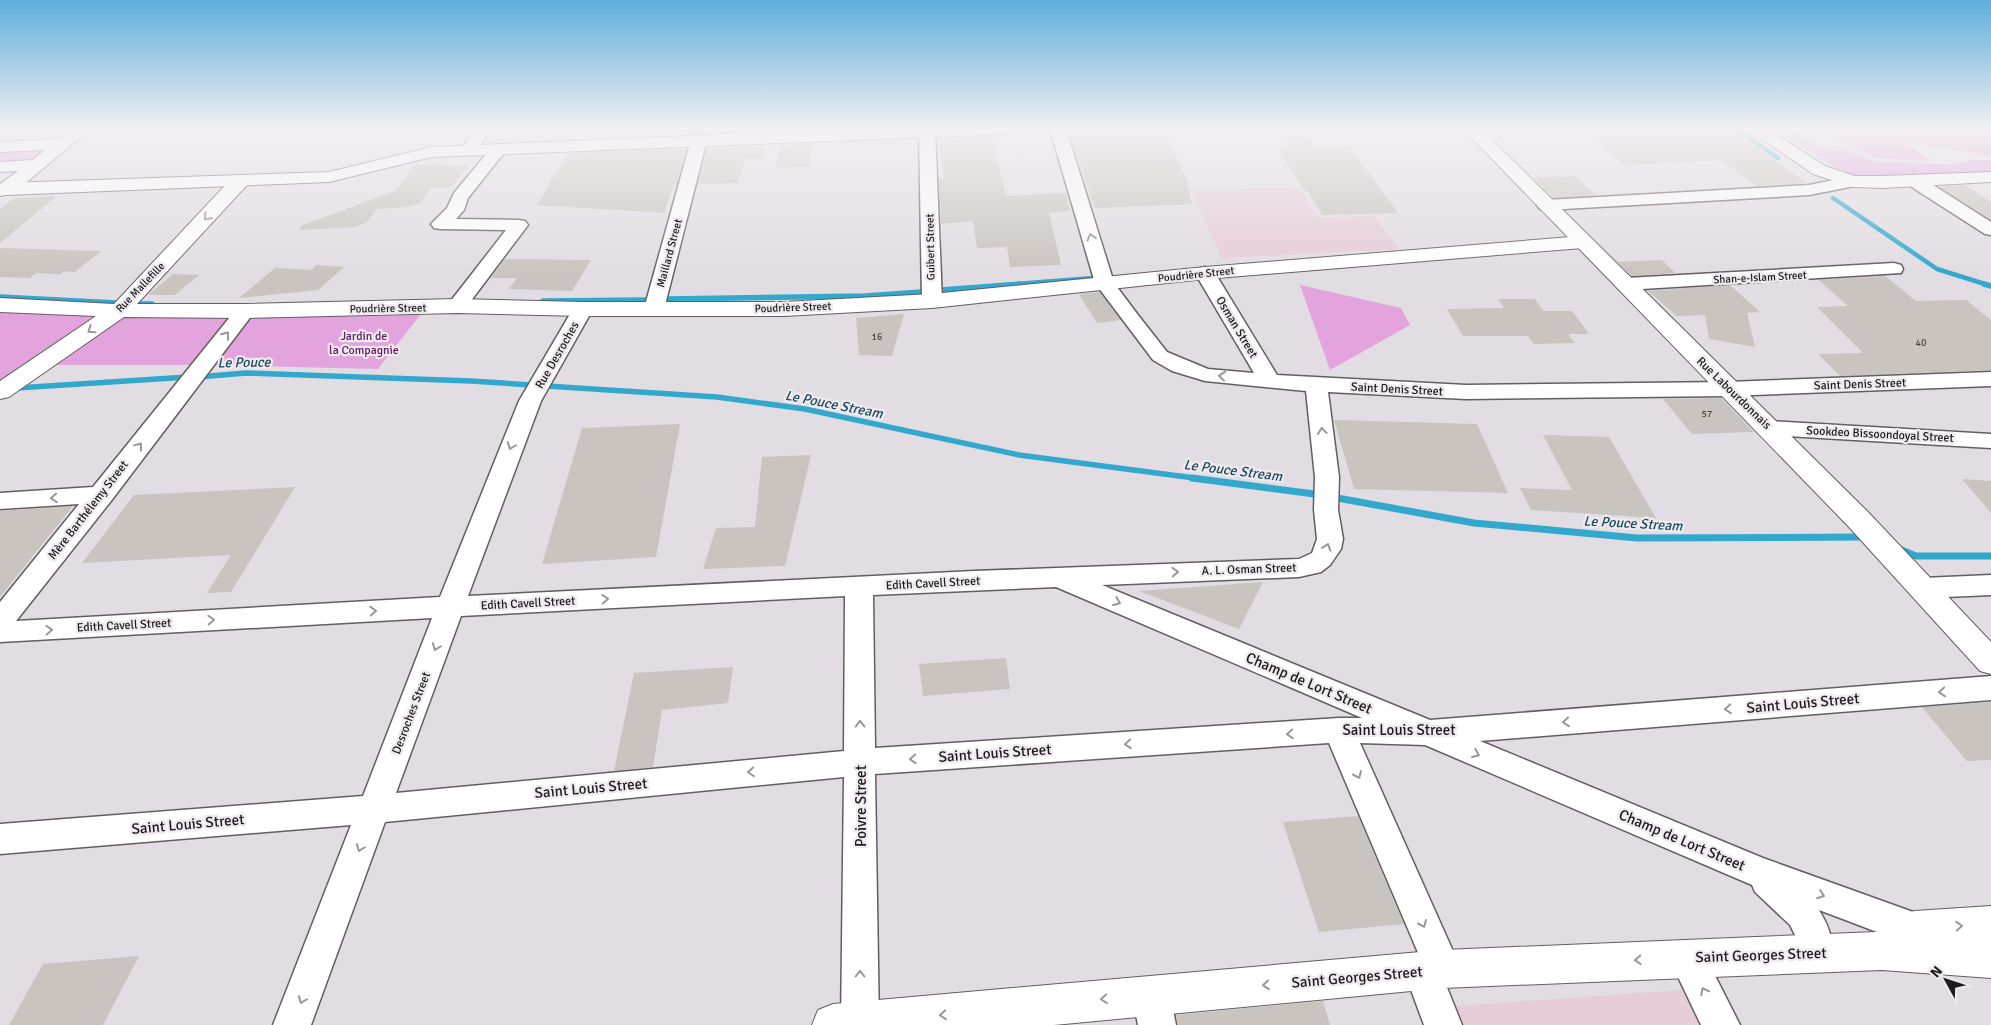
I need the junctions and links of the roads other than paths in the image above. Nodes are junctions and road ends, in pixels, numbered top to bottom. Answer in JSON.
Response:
{"nodes":[{"id":1,"x":22,"y":177,"type":"edge"},
{"id":2,"x":330,"y":177,"type":"edge"},
{"id":3,"x":476,"y":177,"type":"edge"},
{"id":4,"x":689,"y":177,"type":"edge"},
{"id":5,"x":928,"y":177,"type":"edge"},
{"id":6,"x":1073,"y":177,"type":"edge"},
{"id":7,"x":1518,"y":177,"type":"edge"},
{"id":8,"x":1822,"y":177,"type":"edge"},
{"id":9,"x":1988,"y":179,"type":"edge"},
{"id":10,"x":1826,"y":180,"type":"junction"},
{"id":11,"x":1913,"y":180,"type":"junction"},
{"id":12,"x":240,"y":181,"type":"junction"},
{"id":13,"x":2,"y":191,"type":"edge"},
{"id":14,"x":1546,"y":205,"type":"junction"},
{"id":15,"x":1991,"y":230,"type":"edge"},
{"id":16,"x":1583,"y":242,"type":"junction"},
{"id":17,"x":1894,"y":270,"type":"dead end"},
{"id":18,"x":1205,"y":272,"type":"junction"},
{"id":19,"x":1105,"y":283,"type":"junction"},
{"id":20,"x":1626,"y":284,"type":"junction"},
{"id":21,"x":932,"y":301,"type":"junction"},
{"id":22,"x":460,"y":303,"type":"junction"},
{"id":23,"x":0,"y":305,"type":"edge"},
{"id":24,"x":583,"y":309,"type":"junction"},
{"id":25,"x":654,"y":309,"type":"junction"},
{"id":26,"x":120,"y":310,"type":"junction"},
{"id":27,"x":245,"y":311,"type":"junction"},
{"id":28,"x":1991,"y":380,"type":"edge"},
{"id":29,"x":1270,"y":382,"type":"junction"},
{"id":30,"x":1316,"y":385,"type":"junction"},
{"id":31,"x":537,"y":389,"type":"joint"},
{"id":32,"x":1733,"y":389,"type":"junction"},
{"id":33,"x":0,"y":392,"type":"edge"},
{"id":34,"x":1769,"y":428,"type":"junction"},
{"id":35,"x":1991,"y":441,"type":"edge"},
{"id":36,"x":102,"y":494,"type":"junction"},
{"id":37,"x":0,"y":501,"type":"edge"},
{"id":38,"x":1056,"y":576,"type":"junction"},
{"id":39,"x":1991,"y":584,"type":"edge"},
{"id":40,"x":859,"y":587,"type":"junction"},
{"id":41,"x":1923,"y":588,"type":"junction"},
{"id":42,"x":451,"y":607,"type":"junction"},
{"id":43,"x":0,"y":621,"type":"edge"},
{"id":44,"x":0,"y":632,"type":"edge"},
{"id":45,"x":1991,"y":662,"type":"edge"},
{"id":46,"x":1991,"y":688,"type":"edge"},
{"id":47,"x":1339,"y":730,"type":"junction"},
{"id":48,"x":1426,"y":733,"type":"junction"},
{"id":49,"x":861,"y":762,"type":"junction"},
{"id":50,"x":375,"y":809,"type":"junction"},
{"id":51,"x":0,"y":839,"type":"edge"},
{"id":52,"x":1755,"y":871,"type":"junction"},
{"id":53,"x":1991,"y":924,"type":"edge"},
{"id":54,"x":1914,"y":929,"type":"junction"},
{"id":55,"x":1882,"y":951,"type":"junction"},
{"id":56,"x":1812,"y":954,"type":"junction"},
{"id":57,"x":1687,"y":958,"type":"junction"},
{"id":58,"x":1991,"y":959,"type":"edge"},
{"id":59,"x":1432,"y":970,"type":"junction"},
{"id":60,"x":1154,"y":1010,"type":"edge"},
{"id":61,"x":851,"y":1024,"type":"edge"},
{"id":62,"x":292,"y":1025,"type":"edge"},
{"id":63,"x":1443,"y":1025,"type":"edge"},
{"id":64,"x":1721,"y":1025,"type":"edge"}],
"edges":[{"from":1,"to":13,"type":"street"},
{"from":2,"to":12,"type":"street"},
{"from":3,"to":22,"type":"street"},
{"from":4,"to":25,"type":"street","name":"Maillard Street"},
{"from":5,"to":21,"type":"street","name":"Guibert Street"},
{"from":19,"to":6,"type":"street","name":"Saint Denis Street","one_way":true},
{"from":7,"to":14,"type":"street","name":"Rue Labourdonnais"},
{"from":8,"to":10,"type":"street"},
{"from":9,"to":11,"type":"street"},
{"from":10,"to":11,"type":"street"},
{"from":10,"to":14,"type":"street"},
{"from":11,"to":15,"type":"street"},
{"from":12,"to":13,"type":"street"},
{"from":12,"to":26,"type":"street","name":"Rue Mallefille","one_way":true},
{"from":14,"to":16,"type":"street","name":"Rue Labourdonnais"},
{"from":16,"to":18,"type":"street","name":"Poudrière Street"},
{"from":16,"to":20,"type":"street","name":"Rue Labourdonnais"},
{"from":17,"to":20,"type":"street","name":"Shan-e-Islam Street"},
{"from":18,"to":19,"type":"street","name":"Poudrière Street"},
{"from":18,"to":29,"type":"street","name":"Osman Street"},
{"from":19,"to":21,"type":"street","name":"Poudrière Street"},
{"from":29,"to":19,"type":"street","name":"Saint Denis Street","one_way":true},
{"from":20,"to":32,"type":"street","name":"Rue Labourdonnais"},
{"from":21,"to":25,"type":"street","name":"Poudrière Street"},
{"from":22,"to":24,"type":"street","name":"Poudrière Street"},
{"from":22,"to":27,"type":"street","name":"Poudrière Street"},
{"from":23,"to":26,"type":"street","name":"Poudrière Street"},
{"from":24,"to":25,"type":"street","name":"Poudrière Street"},
{"from":24,"to":31,"type":"street","name":"Rue Desroches"},
{"from":26,"to":27,"type":"street","name":"Poudrière Street"},
{"from":26,"to":33,"type":"street","name":"Rue Mallefille","one_way":true},
{"from":36,"to":27,"type":"street","name":"Mère Barthélemy Street","one_way":true},
{"from":28,"to":32,"type":"street","name":"Saint Denis Street"},
{"from":28,"to":32,"type":"street","name":"Saint Denis Street"},
{"from":29,"to":30,"type":"street","name":"Saint Denis Street"},
{"from":30,"to":32,"type":"street","name":"Saint Denis Street"},
{"from":38,"to":30,"type":"street","name":"A. L. Osman Street","one_way":true},
{"from":31,"to":42,"type":"street","name":"Desroches Street","one_way":true},
{"from":32,"to":34,"type":"street","name":"Rue Labourdonnais"},
{"from":34,"to":35,"type":"street","name":"Sookdeo Bissoondoyal Street"},
{"from":34,"to":41,"type":"street","name":"Rue Labourdonnais"},
{"from":36,"to":37,"type":"street","one_way":true},
{"from":36,"to":43,"type":"street","name":"Mère Barthélemy Street"},
{"from":38,"to":40,"type":"street","name":"Edith Cavell Street"},
{"from":38,"to":48,"type":"street","name":"Champ de Lort Street","one_way":true},
{"from":39,"to":41,"type":"street"},
{"from":42,"to":40,"type":"street","name":"Edith Cavell Street","one_way":true},
{"from":49,"to":40,"type":"street","name":"Poivre Street","one_way":true},
{"from":41,"to":45,"type":"street","name":"Rue Labourdonnais"},
{"from":44,"to":42,"type":"street","name":"Edith Cavell Street","one_way":true},
{"from":42,"to":50,"type":"street","name":"Desroches Street","one_way":true},
{"from":46,"to":48,"type":"street","name":"Saint Louis Street","one_way":true},
{"from":47,"to":48,"type":"street","name":"Saint Louis Street"},
{"from":47,"to":49,"type":"street","name":"Saint Louis Street","one_way":true},
{"from":47,"to":59,"type":"street","one_way":true},
{"from":48,"to":52,"type":"street","name":"Champ de Lort Street","one_way":true},
{"from":49,"to":50,"type":"street","name":"Saint Louis Street","one_way":true},
{"from":61,"to":49,"type":"street","name":"Poivre Street","one_way":true},
{"from":50,"to":51,"type":"street","name":"Saint Louis Street"},
{"from":50,"to":62,"type":"street","name":"Desroches Street","one_way":true},
{"from":52,"to":54,"type":"street","name":"Champ de Lort Street","one_way":true},
{"from":52,"to":56,"type":"street","name":"Champ de Lort Street"},
{"from":54,"to":53,"type":"street","one_way":true},
{"from":54,"to":55,"type":"street"},
{"from":55,"to":56,"type":"street","name":"Saint Georges Street"},
{"from":55,"to":58,"type":"street","name":"Saint Georges Street"},
{"from":56,"to":57,"type":"street","name":"Saint Georges Street"},
{"from":57,"to":59,"type":"street","name":"Saint Georges Street","one_way":true},
{"from":64,"to":57,"type":"street","one_way":true},
{"from":59,"to":60,"type":"street","name":"Saint Georges Street","one_way":true},
{"from":59,"to":63,"type":"street"},
{"from":60,"to":61,"type":"street","name":"Saint Georges Street","one_way":true}]}
